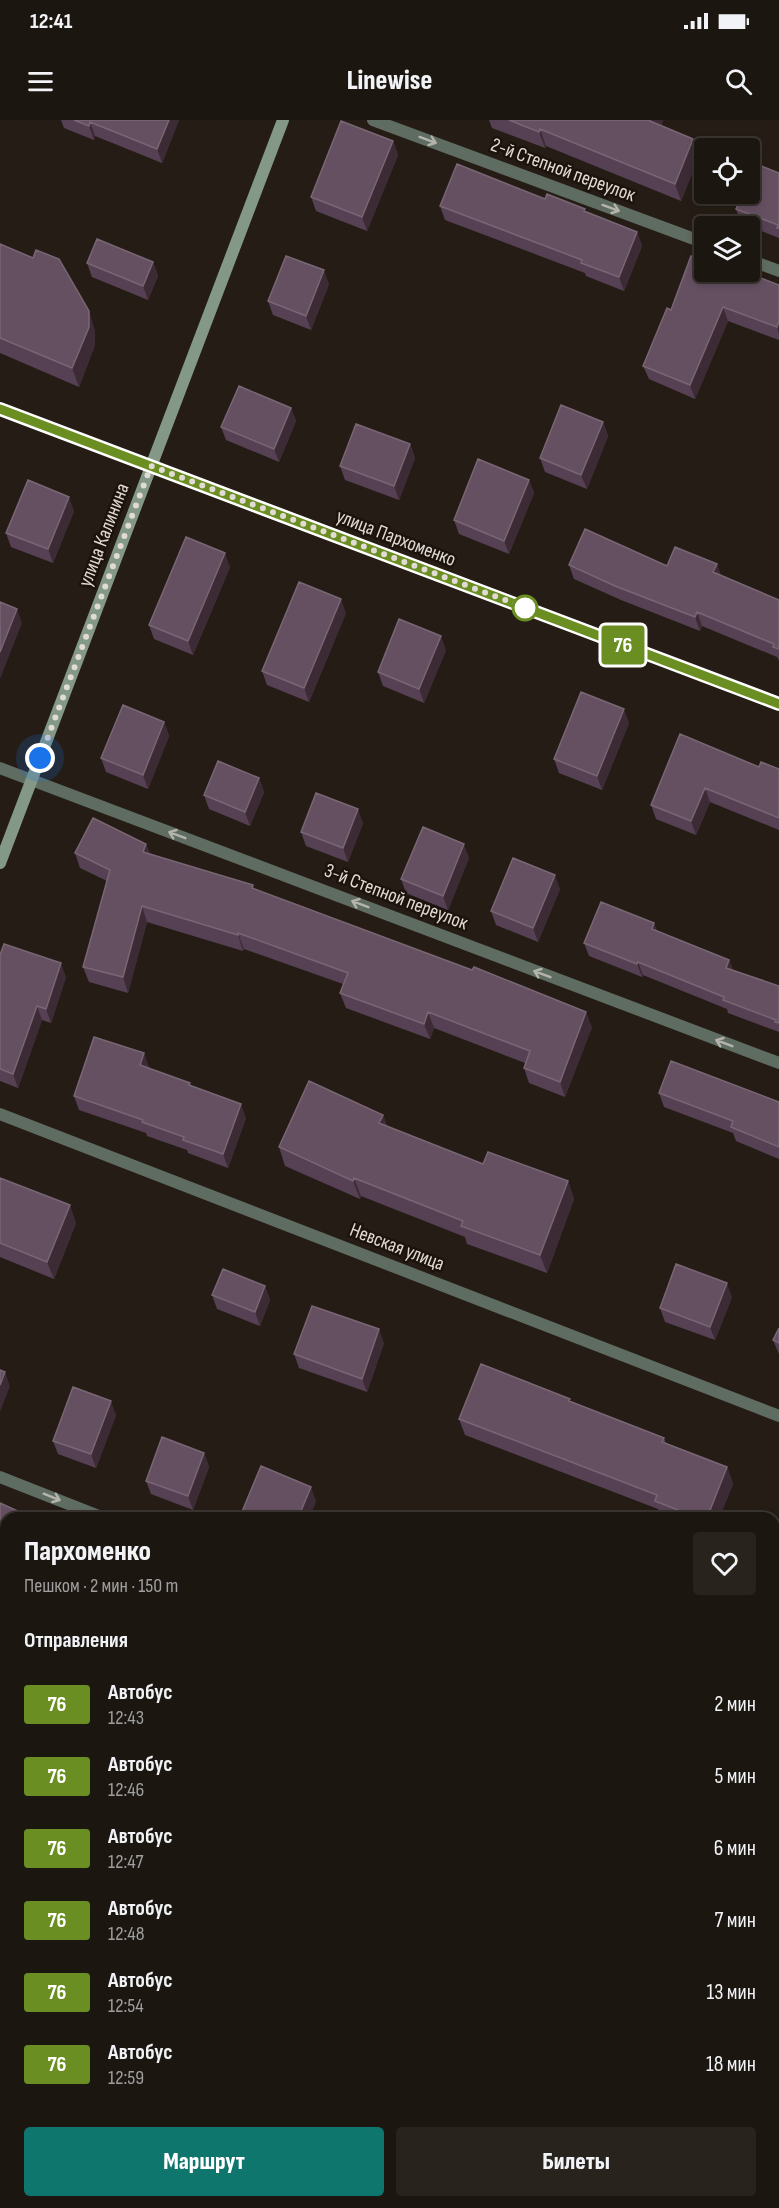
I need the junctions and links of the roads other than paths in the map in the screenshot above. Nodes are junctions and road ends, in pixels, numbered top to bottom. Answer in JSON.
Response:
{"nodes":[{"id":1,"x":283,"y":120,"type":"edge"},
{"id":2,"x":373,"y":120,"type":"edge"},
{"id":3,"x":694,"y":239,"type":"edge"},
{"id":4,"x":760,"y":264,"type":"edge"},
{"id":5,"x":779,"y":271,"type":"edge"},
{"id":6,"x":0,"y":409,"type":"edge"},
{"id":7,"x":151,"y":466,"type":"junction"},
{"id":8,"x":779,"y":704,"type":"edge"},
{"id":9,"x":0,"y":768,"type":"edge"},
{"id":10,"x":32,"y":780,"type":"junction"},
{"id":11,"x":0,"y":863,"type":"edge"},
{"id":12,"x":779,"y":1064,"type":"edge"},
{"id":13,"x":0,"y":1114,"type":"edge"},
{"id":14,"x":779,"y":1416,"type":"edge"},
{"id":15,"x":0,"y":1477,"type":"edge"},
{"id":16,"x":89,"y":1512,"type":"edge"}],
"edges":[{"from":1,"to":7,"type":"street","name":"улица Калинина"},
{"from":2,"to":3,"type":"street","name":"2-й Степной переулок","one_way":true},
{"from":4,"to":5,"type":"street"},
{"from":6,"to":7,"type":"street","name":"улица Пархоменко"},
{"from":7,"to":8,"type":"street","name":"улица Пархоменко"},
{"from":7,"to":10,"type":"street","name":"улица Калинина"},
{"from":9,"to":10,"type":"street","name":"3-й Степной переулок"},
{"from":10,"to":11,"type":"street","name":"улица Калинина"},
{"from":12,"to":10,"type":"street","name":"3-й Степной переулок","one_way":true},
{"from":13,"to":14,"type":"street","name":"Невская улица"},
{"from":15,"to":16,"type":"street","one_way":true}]}
